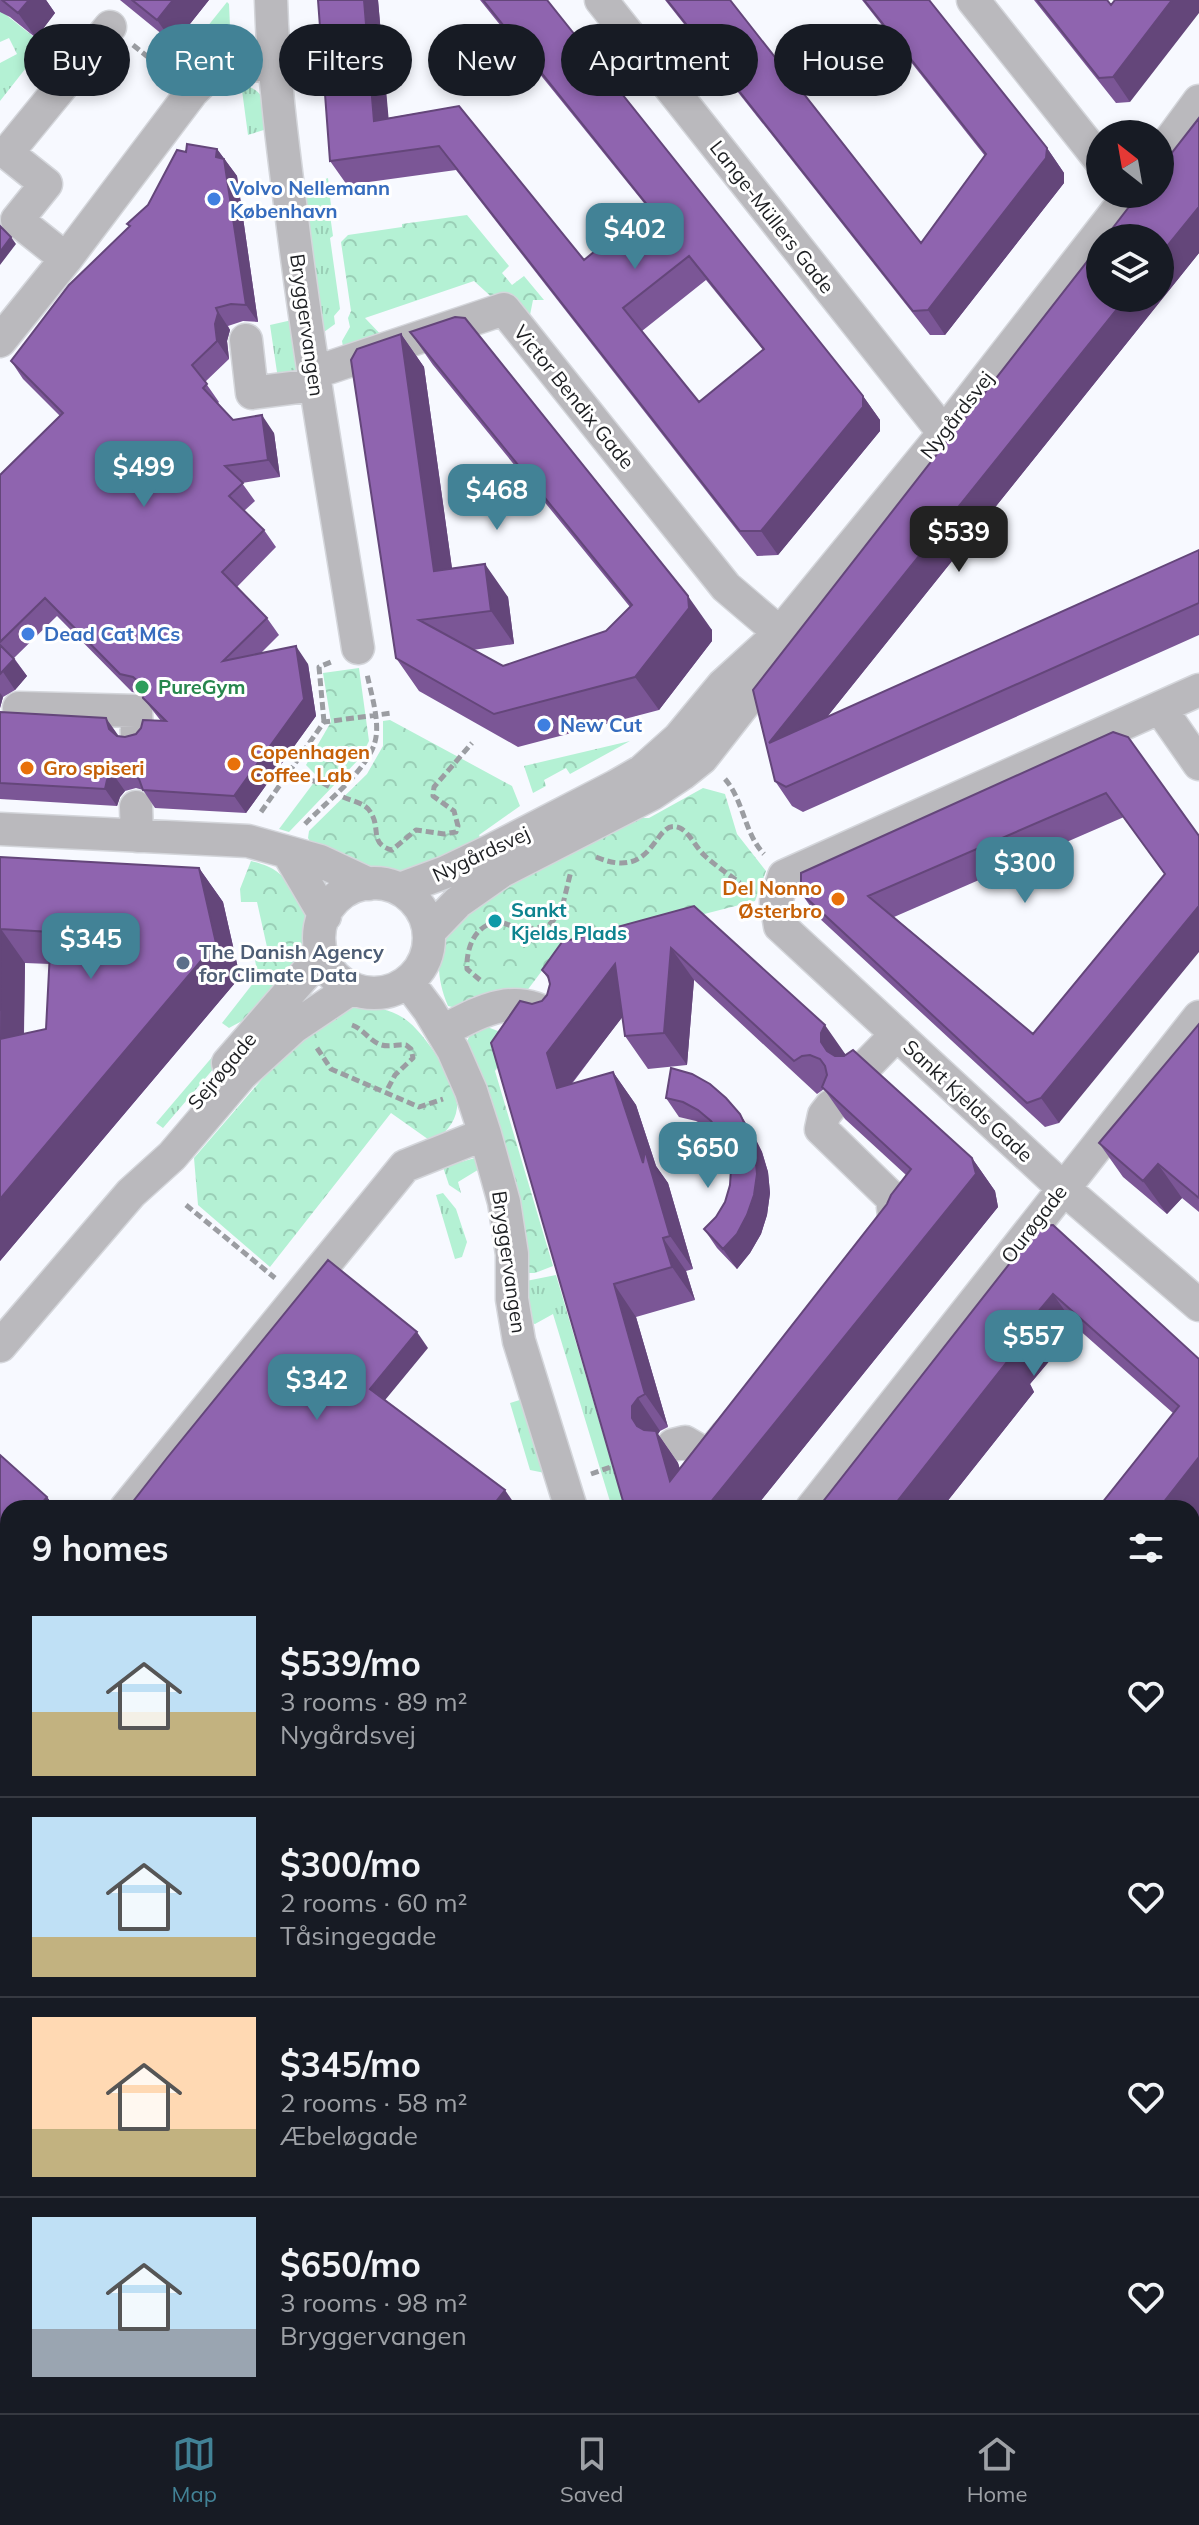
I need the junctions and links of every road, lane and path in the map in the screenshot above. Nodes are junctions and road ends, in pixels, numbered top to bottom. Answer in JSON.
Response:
{"nodes":[{"id":1,"x":271,"y":0,"type":"edge"},
{"id":2,"x":601,"y":0,"type":"edge"},
{"id":3,"x":973,"y":0,"type":"edge"},
{"id":4,"x":130,"y":43,"type":"edge"},
{"id":5,"x":146,"y":56,"type":"edge"},
{"id":6,"x":273,"y":63,"type":"junction"},
{"id":7,"x":263,"y":64,"type":"edge"},
{"id":8,"x":54,"y":96,"type":"edge"},
{"id":9,"x":189,"y":96,"type":"edge"},
{"id":10,"x":1199,"y":101,"type":"edge"},
{"id":11,"x":1174,"y":135,"type":"edge"},
{"id":12,"x":1086,"y":142,"type":"edge"},
{"id":13,"x":1119,"y":208,"type":"edge"},
{"id":14,"x":66,"y":259,"type":"junction"},
{"id":15,"x":246,"y":340,"type":"dead end"},
{"id":16,"x":0,"y":341,"type":"edge"},
{"id":17,"x":314,"y":379,"type":"junction"},
{"id":18,"x":944,"y":433,"type":"junction"},
{"id":19,"x":780,"y":633,"type":"junction"},
{"id":20,"x":358,"y":648,"type":"junction"},
{"id":21,"x":1199,"y":690,"type":"edge"},
{"id":22,"x":19,"y":708,"type":"dead end"},
{"id":23,"x":1160,"y":708,"type":"junction"},
{"id":24,"x":392,"y":713,"type":"dead end"},
{"id":25,"x":375,"y":716,"type":"junction"},
{"id":26,"x":324,"y":722,"type":"junction"},
{"id":27,"x":137,"y":736,"type":"edge"},
{"id":28,"x":472,"y":743,"type":"edge"},
{"id":29,"x":702,"y":758,"type":"junction"},
{"id":30,"x":1199,"y":764,"type":"edge"},
{"id":31,"x":287,"y":775,"type":"junction"},
{"id":32,"x":330,"y":787,"type":"dead end"},
{"id":33,"x":343,"y":797,"type":"dead end"},
{"id":34,"x":260,"y":814,"type":"dead end"},
{"id":35,"x":0,"y":829,"type":"edge"},
{"id":36,"x":288,"y":853,"type":"junction"},
{"id":37,"x":591,"y":855,"type":"dead end"},
{"id":38,"x":571,"y":871,"type":"dead end"},
{"id":39,"x":784,"y":876,"type":"junction"},
{"id":40,"x":740,"y":883,"type":"dead end"},
{"id":41,"x":385,"y":886,"type":"junction"},
{"id":42,"x":325,"y":916,"type":"junction"},
{"id":43,"x":429,"y":932,"type":"junction"},
{"id":44,"x":322,"y":955,"type":"junction"},
{"id":45,"x":408,"y":982,"type":"junction"},
{"id":46,"x":488,"y":982,"type":"dead end"},
{"id":47,"x":352,"y":988,"type":"junction"},
{"id":48,"x":1199,"y":1017,"type":"edge"},
{"id":49,"x":554,"y":1018,"type":"edge"},
{"id":50,"x":346,"y":1024,"type":"dead end"},
{"id":51,"x":443,"y":1031,"type":"junction"},
{"id":52,"x":897,"y":1034,"type":"junction"},
{"id":53,"x":310,"y":1042,"type":"dead end"},
{"id":54,"x":323,"y":1043,"type":"dead end"},
{"id":55,"x":319,"y":1050,"type":"junction"},
{"id":56,"x":862,"y":1070,"type":"edge"},
{"id":57,"x":386,"y":1093,"type":"junction"},
{"id":58,"x":455,"y":1095,"type":"dead end"},
{"id":59,"x":831,"y":1106,"type":"edge"},
{"id":60,"x":485,"y":1134,"type":"junction"},
{"id":61,"x":1063,"y":1188,"type":"junction"},
{"id":62,"x":131,"y":1193,"type":"junction"},
{"id":63,"x":186,"y":1205,"type":"dead end"},
{"id":64,"x":866,"y":1261,"type":"edge"},
{"id":65,"x":297,"y":1297,"type":"junction"},
{"id":66,"x":1199,"y":1305,"type":"edge"},
{"id":67,"x":0,"y":1346,"type":"edge"},
{"id":68,"x":748,"y":1407,"type":"edge"},
{"id":69,"x":673,"y":1445,"type":"dead end"},
{"id":70,"x":132,"y":1500,"type":"edge"},
{"id":71,"x":563,"y":1500,"type":"edge"},
{"id":72,"x":818,"y":1500,"type":"edge"}],
"edges":[{"from":1,"to":6,"type":"street","name":"Bryggervangen"},
{"from":2,"to":18,"type":"street","name":"Lange-Müllers Gade"},
{"from":3,"to":12,"type":"street"},
{"from":4,"to":5,"type":"path"},
{"from":6,"to":7,"type":"street"},
{"from":6,"to":17,"type":"street","name":"Bryggervangen"},
{"from":8,"to":14,"type":"street"},
{"from":9,"to":14,"type":"street"},
{"from":10,"to":11,"type":"street"},
{"from":13,"to":18,"type":"street","name":"Nygårdsvej"},
{"from":14,"to":16,"type":"street"},
{"from":15,"to":17,"type":"street"},
{"from":17,"to":19,"type":"street","name":"Victor Bendix Gade"},
{"from":17,"to":20,"type":"street","name":"Bryggervangen"},
{"from":18,"to":19,"type":"street","name":"Nygårdsvej"},
{"from":19,"to":29,"type":"street","name":"Nygårdsvej"},
{"from":19,"to":41,"type":"street","name":"Nygårdsvej"},
{"from":20,"to":25,"type":"path"},
{"from":20,"to":26,"type":"path"},
{"from":21,"to":23,"type":"street"},
{"from":22,"to":27,"type":"street"},
{"from":23,"to":30,"type":"street"},
{"from":23,"to":39,"type":"street"},
{"from":24,"to":25,"type":"path"},
{"from":25,"to":26,"type":"path"},
{"from":25,"to":36,"type":"path"},
{"from":26,"to":31,"type":"path"},
{"from":28,"to":33,"type":"path"},
{"from":29,"to":39,"type":"path"},
{"from":29,"to":43,"type":"street","name":"Nygårdsvej"},
{"from":31,"to":32,"type":"path"},
{"from":31,"to":34,"type":"path"},
{"from":35,"to":36,"type":"street"},
{"from":36,"to":41,"type":"street"},
{"from":36,"to":42,"type":"street"},
{"from":37,"to":40,"type":"path"},
{"from":38,"to":46,"type":"path"},
{"from":39,"to":52,"type":"street","name":"Sankt Kjelds Gade"},
{"from":41,"to":42,"type":"street"},
{"from":41,"to":43,"type":"street"},
{"from":42,"to":44,"type":"street"},
{"from":43,"to":45,"type":"street"},
{"from":44,"to":47,"type":"street"},
{"from":44,"to":62,"type":"street","name":"Sejrøgade"},
{"from":45,"to":47,"type":"street"},
{"from":45,"to":51,"type":"street","name":"Bryggervangen"},
{"from":47,"to":62,"type":"street","name":"Sejrøgade"},
{"from":48,"to":61,"type":"street","name":"Ourøgade"},
{"from":49,"to":51,"type":"street"},
{"from":50,"to":57,"type":"path"},
{"from":51,"to":60,"type":"street","name":"Bryggervangen"},
{"from":52,"to":56,"type":"street"},
{"from":52,"to":61,"type":"street","name":"Sankt Kjelds Gade"},
{"from":53,"to":55,"type":"path"},
{"from":54,"to":55,"type":"path"},
{"from":55,"to":57,"type":"path"},
{"from":57,"to":58,"type":"path"},
{"from":59,"to":64,"type":"street"},
{"from":60,"to":65,"type":"street"},
{"from":60,"to":71,"type":"street","name":"Bryggervangen"},
{"from":61,"to":66,"type":"street","name":"Sankt Kjelds Gade"},
{"from":61,"to":72,"type":"street","name":"Ourøgade"},
{"from":62,"to":67,"type":"street","name":"Sejrøgade"},
{"from":63,"to":65,"type":"path"},
{"from":65,"to":70,"type":"street"},
{"from":68,"to":69,"type":"street"}]}
